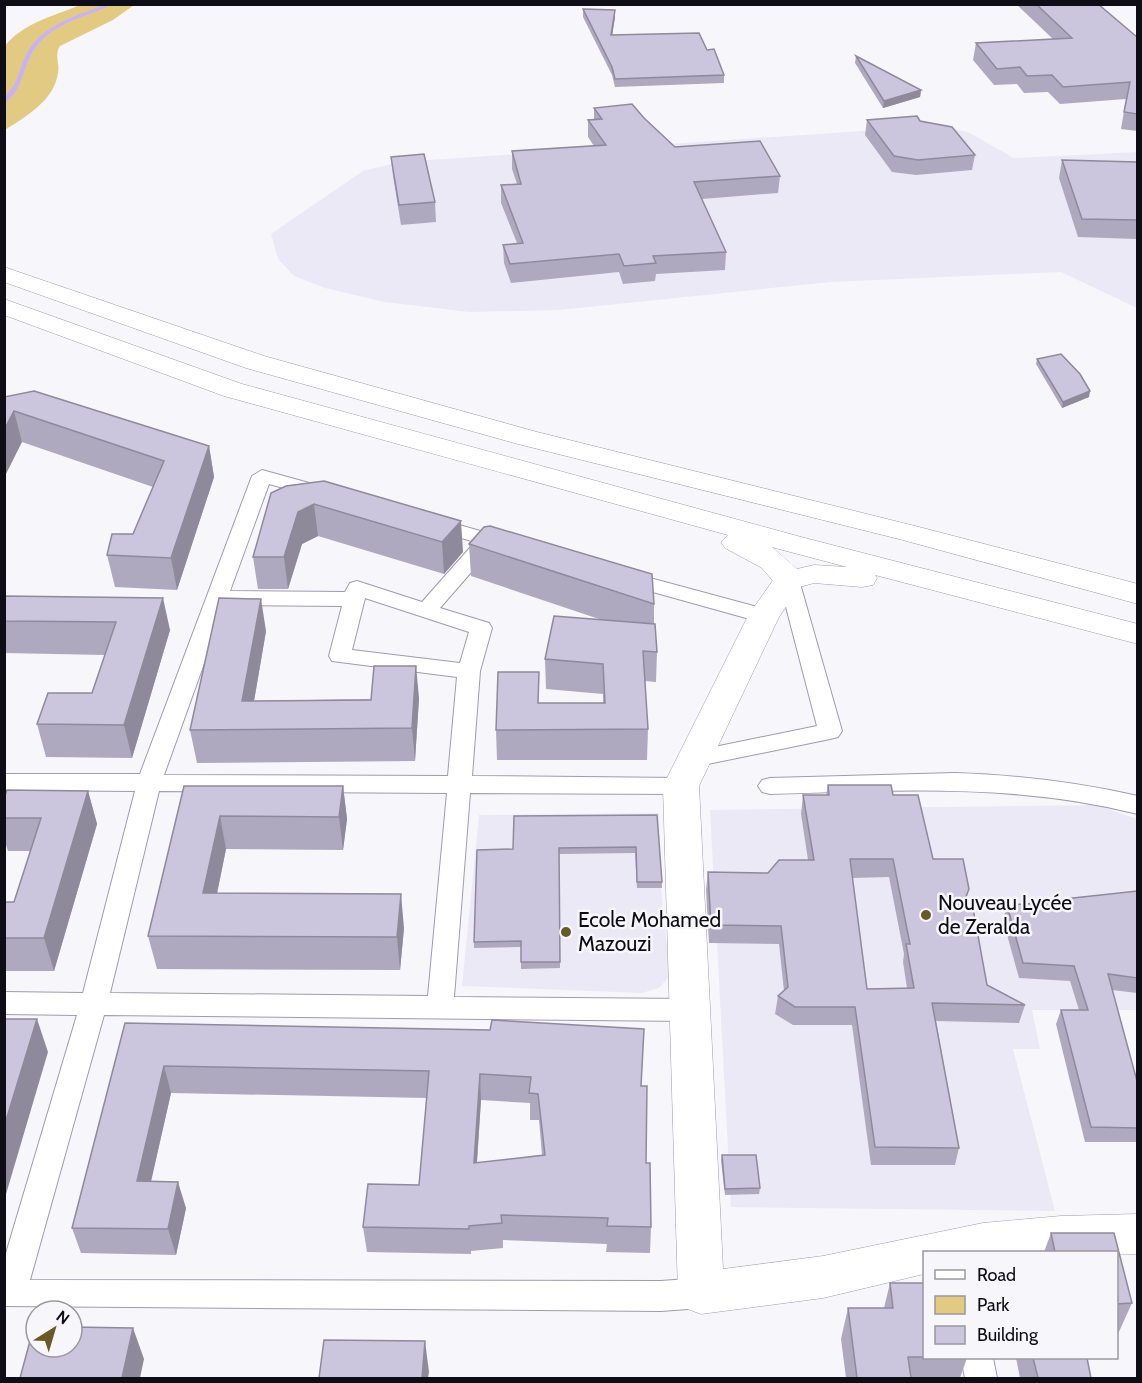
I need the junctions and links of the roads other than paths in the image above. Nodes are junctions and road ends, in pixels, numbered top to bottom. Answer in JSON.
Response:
{"nodes":[{"id":1,"x":4,"y":274,"type":"edge"},
{"id":2,"x":4,"y":306,"type":"edge"},
{"id":3,"x":353,"y":501,"type":"edge"},
{"id":4,"x":661,"y":507,"type":"junction"},
{"id":5,"x":410,"y":517,"type":"edge"},
{"id":6,"x":489,"y":539,"type":"junction"},
{"id":7,"x":535,"y":552,"type":"edge"},
{"id":8,"x":604,"y":571,"type":"edge"},
{"id":9,"x":789,"y":580,"type":"junction"},
{"id":10,"x":1137,"y":594,"type":"edge"},
{"id":11,"x":993,"y":595,"type":"junction"},
{"id":12,"x":217,"y":598,"type":"junction"},
{"id":13,"x":354,"y":599,"type":"junction"},
{"id":14,"x":426,"y":610,"type":"junction"},
{"id":15,"x":765,"y":616,"type":"junction"},
{"id":16,"x":1137,"y":634,"type":"edge"},
{"id":17,"x":469,"y":671,"type":"junction"},
{"id":18,"x":687,"y":772,"type":"junction"},
{"id":19,"x":4,"y":782,"type":"edge"},
{"id":20,"x":149,"y":782,"type":"junction"},
{"id":21,"x":459,"y":784,"type":"junction"},
{"id":22,"x":770,"y":786,"type":"dead end"},
{"id":23,"x":1137,"y":806,"type":"edge"},
{"id":24,"x":4,"y":1003,"type":"edge"},
{"id":25,"x":93,"y":1006,"type":"junction"},
{"id":26,"x":440,"y":1008,"type":"junction"},
{"id":27,"x":691,"y":1010,"type":"junction"},
{"id":28,"x":1137,"y":1234,"type":"edge"},
{"id":29,"x":951,"y":1251,"type":"edge"},
{"id":30,"x":923,"y":1256,"type":"edge"},
{"id":31,"x":701,"y":1293,"type":"junction"},
{"id":32,"x":7,"y":1294,"type":"edge"},
{"id":33,"x":977,"y":1359,"type":"edge"},
{"id":34,"x":981,"y":1378,"type":"edge"}],
"edges":[{"from":1,"to":10,"type":"main road"},
{"from":2,"to":4,"type":"main road"},
{"from":3,"to":12,"type":"street"},
{"from":4,"to":9,"type":"main road"},
{"from":4,"to":11,"type":"main road"},
{"from":5,"to":6,"type":"street"},
{"from":6,"to":7,"type":"street"},
{"from":6,"to":14,"type":"street"},
{"from":8,"to":15,"type":"street"},
{"from":9,"to":11,"type":"main road"},
{"from":9,"to":15,"type":"main road"},
{"from":9,"to":18,"type":"street"},
{"from":11,"to":16,"type":"main road"},
{"from":12,"to":13,"type":"street"},
{"from":12,"to":20,"type":"street"},
{"from":13,"to":14,"type":"street"},
{"from":13,"to":17,"type":"street"},
{"from":14,"to":17,"type":"street"},
{"from":15,"to":18,"type":"main road"},
{"from":17,"to":21,"type":"street"},
{"from":18,"to":21,"type":"street"},
{"from":18,"to":27,"type":"main road"},
{"from":19,"to":20,"type":"street"},
{"from":20,"to":21,"type":"street"},
{"from":20,"to":25,"type":"street"},
{"from":21,"to":26,"type":"street"},
{"from":22,"to":23,"type":"street"},
{"from":24,"to":25,"type":"street"},
{"from":25,"to":26,"type":"street"},
{"from":25,"to":32,"type":"street"},
{"from":26,"to":27,"type":"street"},
{"from":27,"to":31,"type":"main road"},
{"from":28,"to":29,"type":"main road"},
{"from":30,"to":31,"type":"main road"},
{"from":31,"to":32,"type":"street"},
{"from":33,"to":34,"type":"street"}]}
